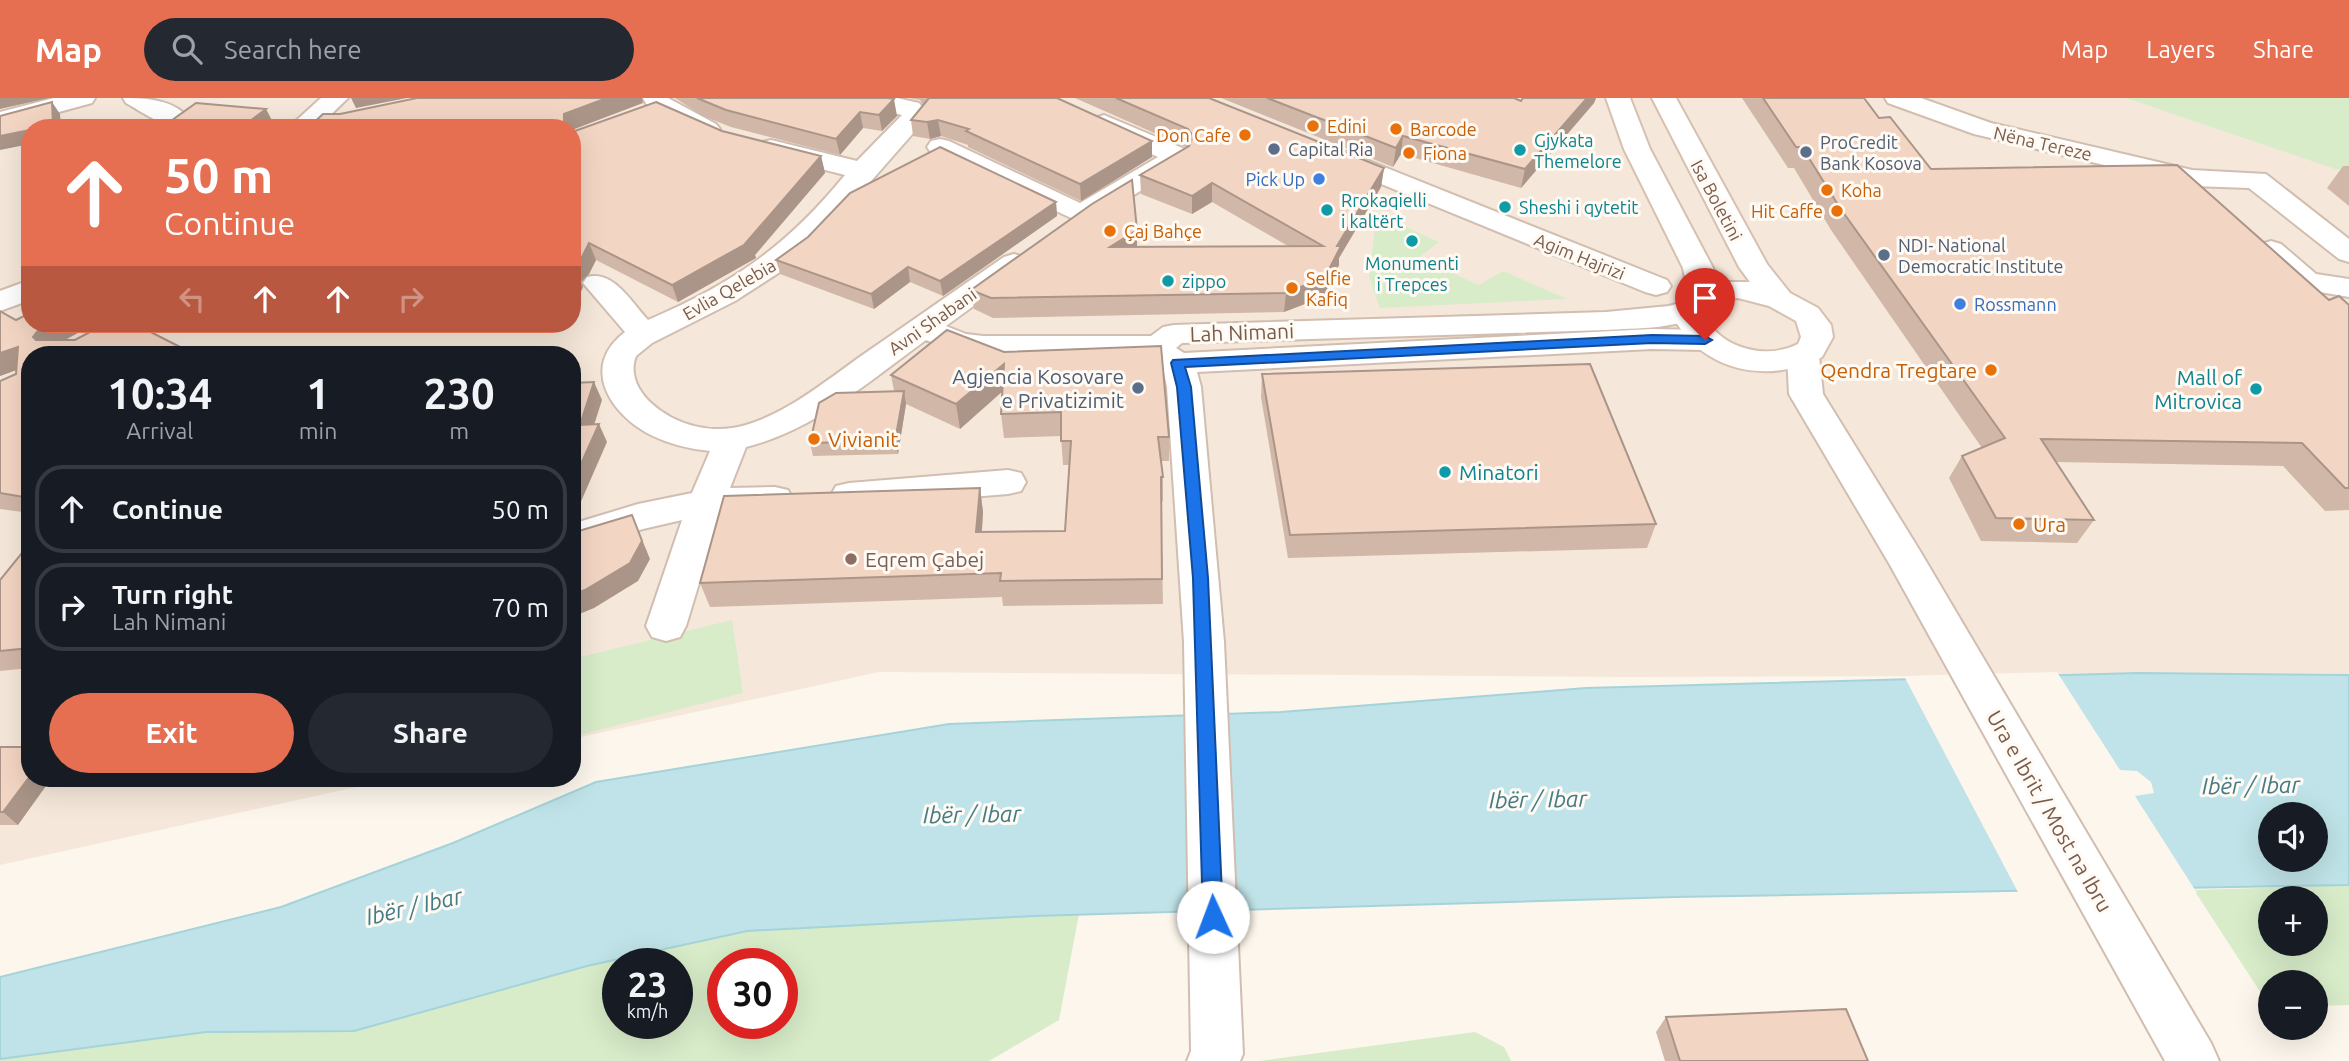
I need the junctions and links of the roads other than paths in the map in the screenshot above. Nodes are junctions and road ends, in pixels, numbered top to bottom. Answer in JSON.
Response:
{"nodes":[{"id":1,"x":83,"y":98,"type":"edge"},
{"id":2,"x":135,"y":98,"type":"edge"},
{"id":3,"x":773,"y":98,"type":"edge"},
{"id":4,"x":1618,"y":98,"type":"edge"},
{"id":5,"x":1664,"y":98,"type":"edge"},
{"id":6,"x":1897,"y":98,"type":"edge"},
{"id":7,"x":652,"y":107,"type":"edge"},
{"id":8,"x":340,"y":109,"type":"edge"},
{"id":9,"x":1081,"y":113,"type":"edge"},
{"id":10,"x":175,"y":119,"type":"edge"},
{"id":11,"x":319,"y":119,"type":"edge"},
{"id":12,"x":323,"y":119,"type":"edge"},
{"id":13,"x":0,"y":120,"type":"edge"},
{"id":14,"x":727,"y":135,"type":"edge"},
{"id":15,"x":752,"y":143,"type":"edge"},
{"id":16,"x":1309,"y":145,"type":"edge"},
{"id":17,"x":940,"y":147,"type":"edge"},
{"id":18,"x":863,"y":171,"type":"junction"},
{"id":19,"x":2192,"y":178,"type":"junction"},
{"id":20,"x":2220,"y":204,"type":"edge"},
{"id":21,"x":2249,"y":230,"type":"edge"},
{"id":22,"x":1060,"y":231,"type":"junction"},
{"id":23,"x":2349,"y":253,"type":"edge"},
{"id":24,"x":598,"y":283,"type":"dead end"},
{"id":25,"x":1656,"y":286,"type":"dead end"},
{"id":26,"x":2349,"y":288,"type":"edge"},
{"id":27,"x":21,"y":293,"type":"edge"},
{"id":28,"x":1778,"y":297,"type":"junction"},
{"id":29,"x":0,"y":302,"type":"edge"},
{"id":30,"x":1689,"y":306,"type":"junction"},
{"id":31,"x":925,"y":327,"type":"junction"},
{"id":32,"x":644,"y":335,"type":"junction"},
{"id":33,"x":1705,"y":340,"type":"junction"},
{"id":34,"x":1168,"y":354,"type":"junction"},
{"id":35,"x":1803,"y":356,"type":"junction"},
{"id":36,"x":1750,"y":359,"type":"junction"},
{"id":37,"x":1806,"y":394,"type":"junction"},
{"id":38,"x":732,"y":439,"type":"junction"},
{"id":39,"x":1008,"y":482,"type":"dead end"},
{"id":40,"x":706,"y":502,"type":"junction"},
{"id":41,"x":581,"y":535,"type":"edge"},
{"id":42,"x":666,"y":626,"type":"dead end"},
{"id":43,"x":1215,"y":1058,"type":"edge"},
{"id":44,"x":2193,"y":1061,"type":"edge"}],
"edges":[{"from":1,"to":13,"type":"street"},
{"from":2,"to":10,"type":"street"},
{"from":3,"to":18,"type":"street","name":"Evlia Qelebia"},
{"from":4,"to":30,"type":"street"},
{"from":5,"to":28,"type":"street","name":"Isa Boletini"},
{"from":6,"to":19,"type":"street","name":"Nëna Tereze"},
{"from":7,"to":14,"type":"street"},
{"from":8,"to":11,"type":"street"},
{"from":8,"to":12,"type":"street"},
{"from":9,"to":22,"type":"street","name":"Avni Shabani"},
{"from":15,"to":18,"type":"street"},
{"from":16,"to":25,"type":"street","name":"Agim Hajrizi"},
{"from":17,"to":22,"type":"street"},
{"from":18,"to":32,"type":"street","name":"Evlia Qelebia"},
{"from":19,"to":20,"type":"street","name":"Nëna Tereze"},
{"from":19,"to":23,"type":"street","name":"Nëna Tereze"},
{"from":21,"to":26,"type":"street"},
{"from":22,"to":31,"type":"street","name":"Avni Shabani"},
{"from":24,"to":32,"type":"street"},
{"from":27,"to":29,"type":"street"},
{"from":28,"to":30,"type":"street","name":"Lah Nimani"},
{"from":28,"to":35,"type":"street"},
{"from":30,"to":33,"type":"street"},
{"from":30,"to":34,"type":"street","name":"Lah Nimani"},
{"from":31,"to":34,"type":"street"},
{"from":31,"to":38,"type":"street","name":"Avni Shabani"},
{"from":32,"to":38,"type":"street","name":"Evlia Qelebia"},
{"from":33,"to":34,"type":"street","name":"Lah Nimani"},
{"from":33,"to":36,"type":"street"},
{"from":34,"to":43,"type":"street"},
{"from":35,"to":36,"type":"street"},
{"from":35,"to":37,"type":"street"},
{"from":36,"to":37,"type":"street"},
{"from":37,"to":44,"type":"street","name":"Ura e Ibrit / Most na Ibru"},
{"from":38,"to":40,"type":"street"},
{"from":39,"to":40,"type":"street"},
{"from":40,"to":41,"type":"street"},
{"from":40,"to":42,"type":"street"}]}
